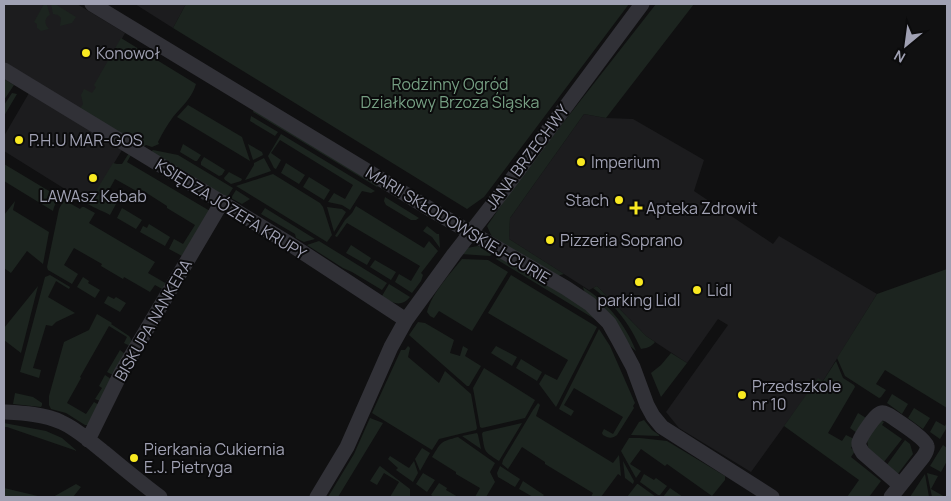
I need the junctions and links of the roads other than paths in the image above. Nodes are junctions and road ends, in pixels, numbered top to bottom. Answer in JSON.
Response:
{"nodes":[{"id":1,"x":92,"y":4,"type":"edge"},
{"id":2,"x":642,"y":4,"type":"edge"},
{"id":3,"x":4,"y":70,"type":"edge"},
{"id":4,"x":222,"y":202,"type":"junction"},
{"id":5,"x":471,"y":232,"type":"junction"},
{"id":6,"x":406,"y":320,"type":"junction"},
{"id":7,"x":4,"y":412,"type":"edge"},
{"id":8,"x":88,"y":440,"type":"junction"},
{"id":9,"x":896,"y":491,"type":"edge"},
{"id":10,"x":160,"y":497,"type":"edge"},
{"id":11,"x":317,"y":497,"type":"edge"},
{"id":12,"x":772,"y":497,"type":"edge"}],
"edges":[{"from":1,"to":5,"type":"street","name":"MARII SKŁODOWSKIEJ-CURIE"},
{"from":2,"to":5,"type":"street","name":"JANA BRZECHWY"},
{"from":3,"to":4,"type":"street","name":"KSIĘDZA JÓZEFA KRUPY"},
{"from":4,"to":6,"type":"street","name":"KSIĘDZA JÓZEFA KRUPY"},
{"from":4,"to":8,"type":"street","name":"BISKUPA NANKERA"},
{"from":5,"to":6,"type":"street","name":"JANA BRZECHWY"},
{"from":5,"to":12,"type":"street","name":"MARII SKŁODOWSKIEJ-CURIE"},
{"from":6,"to":11,"type":"street","name":"JANA BRZECHWY"},
{"from":7,"to":8,"type":"street"},
{"from":8,"to":10,"type":"street"},
{"from":9,"to":9,"type":"street"}]}
